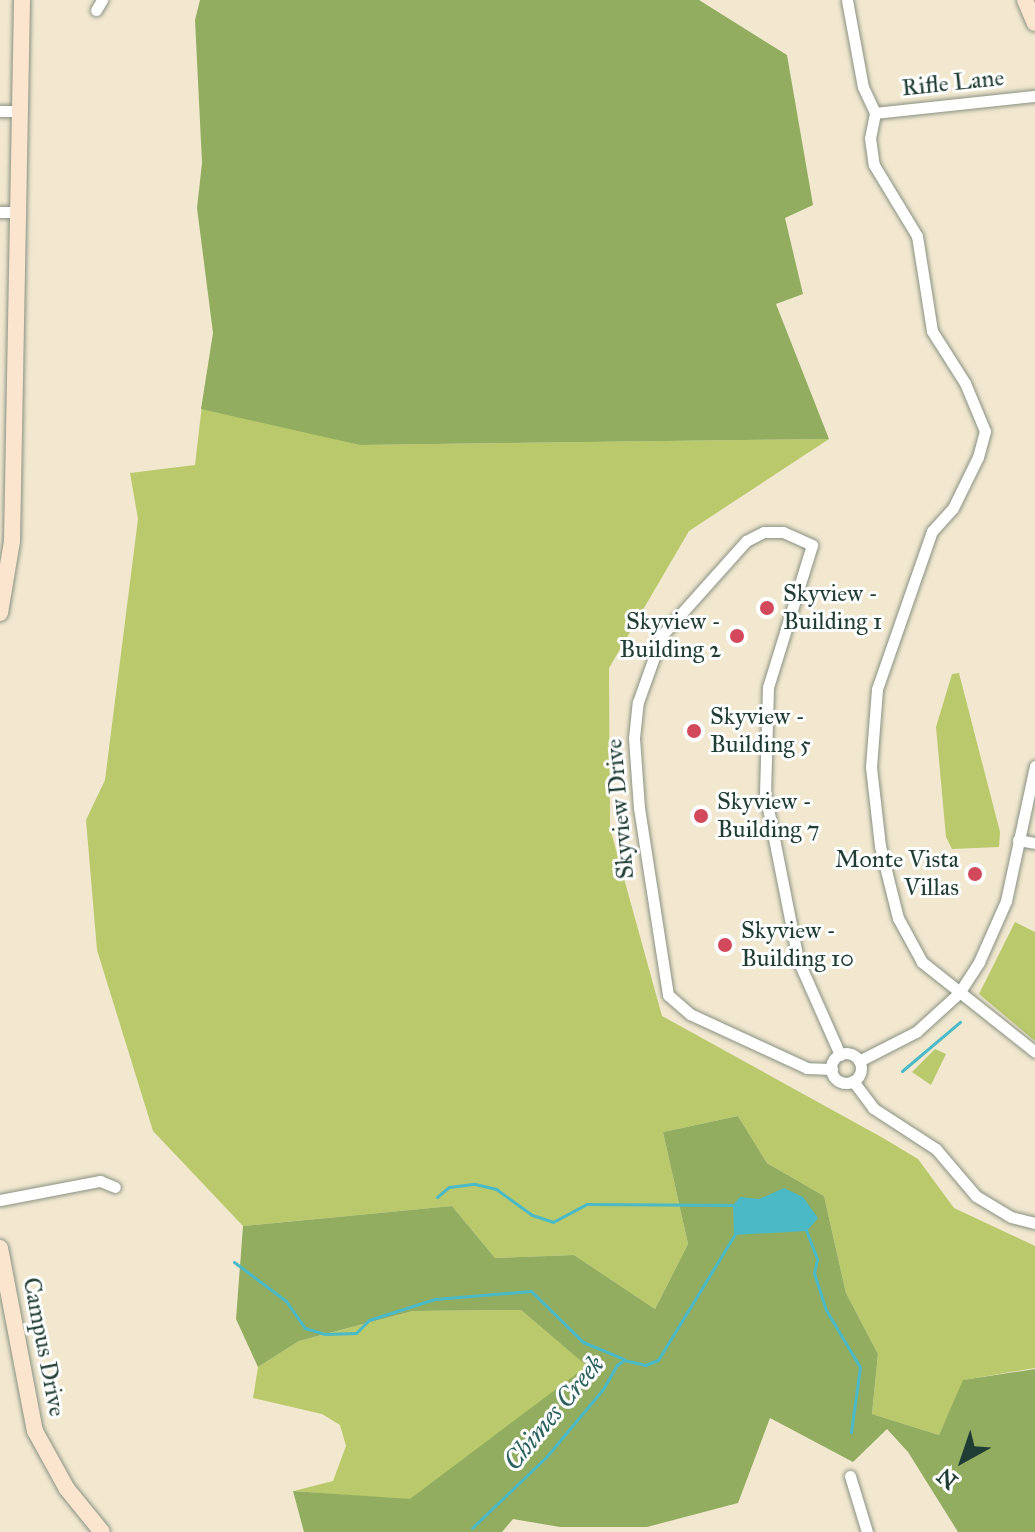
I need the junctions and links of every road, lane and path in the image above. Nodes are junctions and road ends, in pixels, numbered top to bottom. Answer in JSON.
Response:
{"nodes":[{"id":1,"x":22,"y":0,"type":"edge"},
{"id":2,"x":847,"y":0,"type":"edge"},
{"id":3,"x":1025,"y":0,"type":"edge"},
{"id":4,"x":1035,"y":23,"type":"edge"},
{"id":5,"x":1035,"y":96,"type":"edge"},
{"id":6,"x":0,"y":111,"type":"edge"},
{"id":7,"x":19,"y":111,"type":"junction"},
{"id":8,"x":875,"y":113,"type":"junction"},
{"id":9,"x":0,"y":212,"type":"edge"},
{"id":10,"x":18,"y":212,"type":"junction"},
{"id":11,"x":0,"y":613,"type":"edge"},
{"id":12,"x":1035,"y":766,"type":"edge"},
{"id":13,"x":1018,"y":840,"type":"junction"},
{"id":14,"x":1035,"y":843,"type":"edge"},
{"id":15,"x":959,"y":993,"type":"junction"},
{"id":16,"x":1035,"y":1052,"type":"edge"},
{"id":17,"x":840,"y":1055,"type":"junction"},
{"id":18,"x":859,"y":1061,"type":"junction"},
{"id":19,"x":832,"y":1069,"type":"junction"},
{"id":20,"x":853,"y":1081,"type":"junction"},
{"id":21,"x":115,"y":1187,"type":"dead end"},
{"id":22,"x":0,"y":1200,"type":"edge"},
{"id":23,"x":1035,"y":1223,"type":"edge"},
{"id":24,"x":0,"y":1248,"type":"edge"},
{"id":25,"x":850,"y":1476,"type":"dead end"},
{"id":26,"x":102,"y":1532,"type":"edge"},
{"id":27,"x":867,"y":1532,"type":"edge"}],
"edges":[{"from":1,"to":7,"type":"street"},
{"from":2,"to":8,"type":"street"},
{"from":3,"to":4,"type":"street"},
{"from":5,"to":8,"type":"street","name":"Rifle Lane"},
{"from":6,"to":7,"type":"street"},
{"from":7,"to":10,"type":"street"},
{"from":8,"to":15,"type":"street"},
{"from":9,"to":10,"type":"street"},
{"from":10,"to":11,"type":"street"},
{"from":12,"to":13,"type":"street"},
{"from":13,"to":14,"type":"street"},
{"from":13,"to":15,"type":"street"},
{"from":15,"to":16,"type":"street"},
{"from":15,"to":18,"type":"street"},
{"from":17,"to":18,"type":"street"},
{"from":17,"to":19,"type":"street"},
{"from":17,"to":19,"type":"street","name":"Skyview Drive"},
{"from":18,"to":20,"type":"street"},
{"from":19,"to":20,"type":"street"},
{"from":20,"to":23,"type":"street"},
{"from":21,"to":22,"type":"street"},
{"from":24,"to":26,"type":"street","name":"Campus Drive"},
{"from":25,"to":27,"type":"street"}]}
